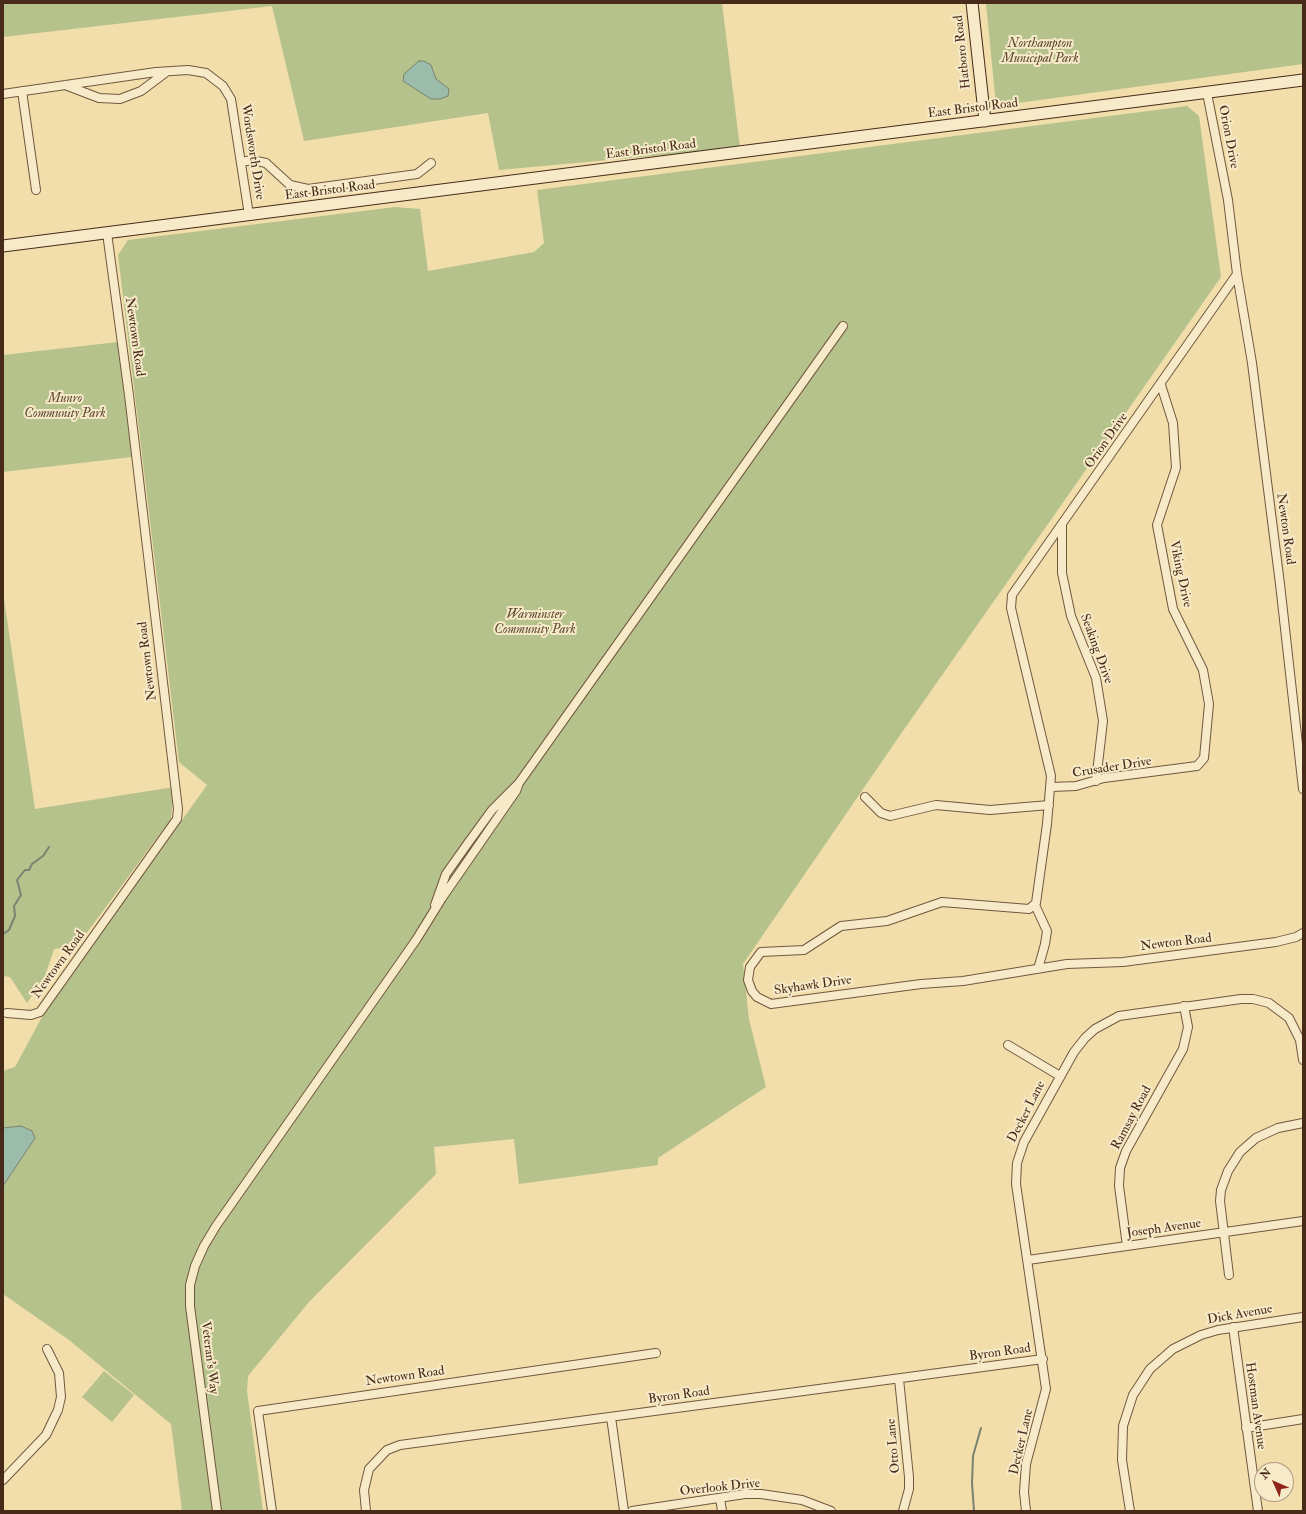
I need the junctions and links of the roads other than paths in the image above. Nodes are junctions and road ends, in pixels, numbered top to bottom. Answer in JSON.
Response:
{"nodes":[{"id":1,"x":972,"y":3,"type":"edge"},
{"id":2,"x":165,"y":73,"type":"junction"},
{"id":3,"x":1303,"y":80,"type":"edge"},
{"id":4,"x":65,"y":85,"type":"junction"},
{"id":5,"x":22,"y":91,"type":"junction"},
{"id":6,"x":1207,"y":92,"type":"junction"},
{"id":7,"x":3,"y":94,"type":"edge"},
{"id":8,"x":985,"y":121,"type":"junction"},
{"id":9,"x":241,"y":162,"type":"junction"},
{"id":10,"x":431,"y":163,"type":"dead end"},
{"id":11,"x":36,"y":190,"type":"dead end"},
{"id":12,"x":249,"y":215,"type":"junction"},
{"id":13,"x":107,"y":233,"type":"junction"},
{"id":14,"x":3,"y":246,"type":"edge"},
{"id":15,"x":1237,"y":274,"type":"junction"},
{"id":16,"x":843,"y":326,"type":"dead end"},
{"id":17,"x":1161,"y":385,"type":"junction"},
{"id":18,"x":1062,"y":524,"type":"junction"},
{"id":19,"x":1199,"y":765,"type":"joint"},
{"id":20,"x":1096,"y":781,"type":"junction"},
{"id":21,"x":1051,"y":787,"type":"junction"},
{"id":22,"x":1303,"y":789,"type":"edge"},
{"id":23,"x":865,"y":797,"type":"dead end"},
{"id":24,"x":1049,"y":805,"type":"junction"},
{"id":25,"x":1034,"y":906,"type":"junction"},
{"id":26,"x":1303,"y":933,"type":"edge"},
{"id":27,"x":1050,"y":967,"type":"joint"},
{"id":28,"x":1038,"y":969,"type":"junction"},
{"id":29,"x":1184,"y":1006,"type":"junction"},
{"id":30,"x":7,"y":1013,"type":"dead end"},
{"id":31,"x":1008,"y":1044,"type":"dead end"},
{"id":32,"x":1303,"y":1060,"type":"edge"},
{"id":33,"x":1060,"y":1076,"type":"junction"},
{"id":34,"x":1303,"y":1123,"type":"edge"},
{"id":35,"x":1303,"y":1221,"type":"edge"},
{"id":36,"x":1223,"y":1232,"type":"junction"},
{"id":37,"x":1127,"y":1246,"type":"junction"},
{"id":38,"x":1028,"y":1260,"type":"junction"},
{"id":39,"x":1229,"y":1275,"type":"dead end"},
{"id":40,"x":1303,"y":1317,"type":"edge"},
{"id":41,"x":1233,"y":1327,"type":"junction"},
{"id":42,"x":47,"y":1349,"type":"dead end"},
{"id":43,"x":656,"y":1353,"type":"dead end"},
{"id":44,"x":1042,"y":1359,"type":"junction"},
{"id":45,"x":899,"y":1379,"type":"junction"},
{"id":46,"x":611,"y":1417,"type":"junction"},
{"id":47,"x":1303,"y":1419,"type":"edge"},
{"id":48,"x":1246,"y":1428,"type":"junction"},
{"id":49,"x":3,"y":1480,"type":"edge"},
{"id":50,"x":720,"y":1498,"type":"junction"},
{"id":51,"x":216,"y":1511,"type":"edge"},
{"id":52,"x":272,"y":1511,"type":"edge"},
{"id":53,"x":366,"y":1511,"type":"edge"},
{"id":54,"x":624,"y":1511,"type":"edge"},
{"id":55,"x":632,"y":1511,"type":"edge"},
{"id":56,"x":722,"y":1511,"type":"edge"},
{"id":57,"x":831,"y":1511,"type":"edge"},
{"id":58,"x":903,"y":1511,"type":"edge"},
{"id":59,"x":1026,"y":1511,"type":"edge"},
{"id":60,"x":1130,"y":1511,"type":"edge"},
{"id":61,"x":1258,"y":1511,"type":"edge"}],
"edges":[{"from":1,"to":8,"type":"main road","name":"Hatboro Road"},
{"from":2,"to":4,"type":"street","name":"Wordsworth Drive"},
{"from":2,"to":4,"type":"street","name":"Wordsworth Drive"},
{"from":2,"to":9,"type":"street","name":"Wordsworth Drive"},
{"from":3,"to":6,"type":"main road","name":"East Bristol Road"},
{"from":4,"to":5,"type":"street","name":"Wordsworth Drive"},
{"from":5,"to":7,"type":"street","name":"Wordsworth Drive"},
{"from":5,"to":11,"type":"street"},
{"from":6,"to":8,"type":"main road","name":"East Bristol Road"},
{"from":6,"to":15,"type":"street","name":"Orion Drive"},
{"from":8,"to":12,"type":"main road","name":"East Bristol Road"},
{"from":9,"to":10,"type":"street","name":"East Bristol Road"},
{"from":9,"to":12,"type":"street","name":"Wordsworth Drive"},
{"from":12,"to":13,"type":"main road","name":"East Bristol Road"},
{"from":13,"to":14,"type":"main road","name":"East Bristol Road"},
{"from":13,"to":30,"type":"street","name":"Newtown Road"},
{"from":15,"to":17,"type":"street","name":"Orion Drive"},
{"from":15,"to":22,"type":"street","name":"Newton Road"},
{"from":16,"to":51,"type":"street","name":"Veteran's Way"},
{"from":17,"to":18,"type":"street","name":"Orion Drive"},
{"from":17,"to":19,"type":"street","name":"Viking Drive"},
{"from":18,"to":20,"type":"street","name":"Seaking Drive"},
{"from":18,"to":21,"type":"street","name":"Orion Drive"},
{"from":19,"to":20,"type":"street","name":"Crusader Drive"},
{"from":20,"to":21,"type":"street","name":"Crusader Drive"},
{"from":21,"to":24,"type":"street","name":"Orion Drive"},
{"from":23,"to":24,"type":"street"},
{"from":24,"to":25,"type":"street"},
{"from":25,"to":28,"type":"street"},
{"from":25,"to":28,"type":"street","name":"Skyhawk Drive"},
{"from":26,"to":27,"type":"street","name":"Newton Road"},
{"from":27,"to":28,"type":"street","name":"Skyhawk Drive"},
{"from":29,"to":32,"type":"street","name":"Decker Lane"},
{"from":29,"to":33,"type":"street","name":"Decker Lane"},
{"from":29,"to":37,"type":"street","name":"Ramsay Road"},
{"from":31,"to":33,"type":"street"},
{"from":33,"to":38,"type":"street","name":"Decker Lane"},
{"from":34,"to":36,"type":"street"},
{"from":35,"to":36,"type":"street","name":"Joseph Avenue"},
{"from":36,"to":37,"type":"street","name":"Joseph Avenue"},
{"from":36,"to":39,"type":"street"},
{"from":37,"to":38,"type":"street","name":"Joseph Avenue"},
{"from":38,"to":44,"type":"street","name":"Decker Lane"},
{"from":40,"to":41,"type":"street","name":"Dick Avenue"},
{"from":41,"to":48,"type":"street","name":"Hostman Avenue"},
{"from":41,"to":60,"type":"street","name":"Dick Avenue"},
{"from":42,"to":49,"type":"street"},
{"from":43,"to":52,"type":"street","name":"Newtown Road"},
{"from":44,"to":45,"type":"street","name":"Byron Road"},
{"from":44,"to":59,"type":"street","name":"Decker Lane"},
{"from":45,"to":46,"type":"street","name":"Byron Road"},
{"from":45,"to":58,"type":"street","name":"Otto Lane"},
{"from":46,"to":53,"type":"street","name":"Byron Road"},
{"from":46,"to":54,"type":"street"},
{"from":47,"to":48,"type":"street"},
{"from":48,"to":61,"type":"street","name":"Hostman Avenue"},
{"from":50,"to":55,"type":"street","name":"Overlook Drive"},
{"from":50,"to":56,"type":"street"},
{"from":50,"to":57,"type":"street","name":"Overlook Drive"}]}
